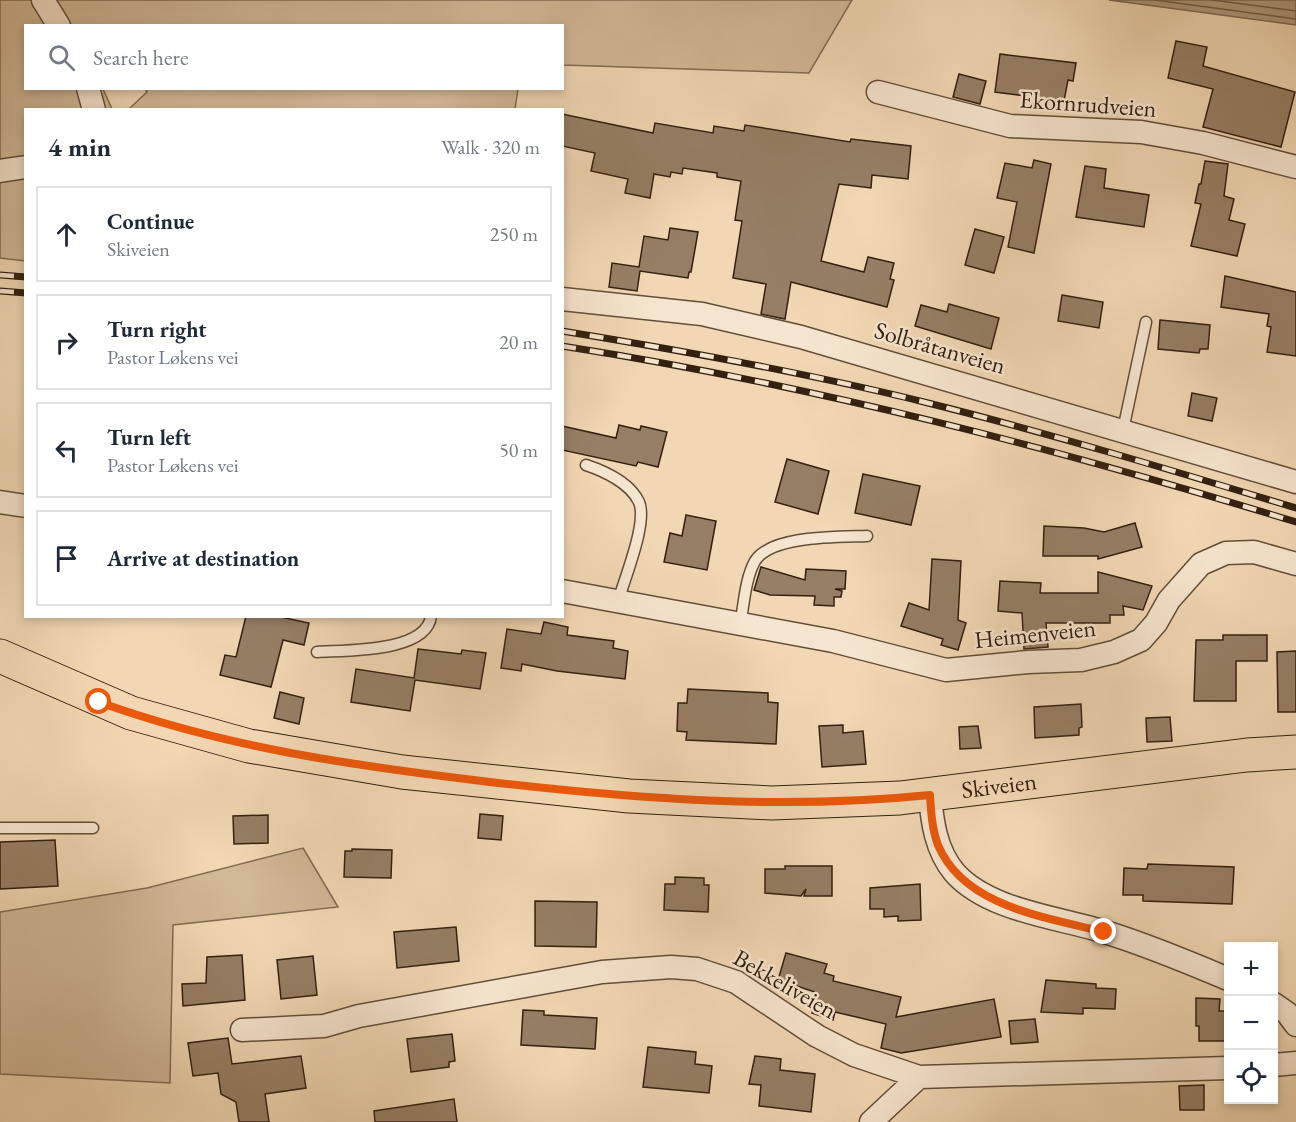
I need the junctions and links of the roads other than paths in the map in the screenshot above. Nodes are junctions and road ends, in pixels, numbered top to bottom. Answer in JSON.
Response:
{"nodes":[{"id":1,"x":43,"y":0,"type":"edge"},
{"id":2,"x":58,"y":24,"type":"edge"},
{"id":3,"x":89,"y":90,"type":"edge"},
{"id":4,"x":878,"y":92,"type":"dead end"},
{"id":5,"x":93,"y":108,"type":"edge"},
{"id":6,"x":24,"y":167,"type":"edge"},
{"id":7,"x":1296,"y":167,"type":"edge"},
{"id":8,"x":0,"y":171,"type":"edge"},
{"id":9,"x":564,"y":299,"type":"edge"},
{"id":10,"x":1146,"y":322,"type":"dead end"},
{"id":11,"x":1123,"y":430,"type":"junction"},
{"id":12,"x":586,"y":465,"type":"dead end"},
{"id":13,"x":1296,"y":482,"type":"edge"},
{"id":14,"x":0,"y":502,"type":"edge"},
{"id":15,"x":24,"y":506,"type":"edge"},
{"id":16,"x":867,"y":536,"type":"dead end"},
{"id":17,"x":1296,"y":564,"type":"edge"},
{"id":18,"x":564,"y":591,"type":"edge"},
{"id":19,"x":618,"y":602,"type":"junction"},
{"id":20,"x":431,"y":618,"type":"edge"},
{"id":21,"x":740,"y":625,"type":"junction"},
{"id":22,"x":317,"y":652,"type":"dead end"},
{"id":23,"x":0,"y":656,"type":"edge"},
{"id":24,"x":1296,"y":752,"type":"edge"},
{"id":25,"x":930,"y":795,"type":"junction"},
{"id":26,"x":0,"y":828,"type":"edge"},
{"id":27,"x":93,"y":828,"type":"dead end"},
{"id":28,"x":1224,"y":977,"type":"edge"},
{"id":29,"x":1278,"y":1007,"type":"edge"},
{"id":30,"x":1296,"y":1025,"type":"edge"},
{"id":31,"x":242,"y":1030,"type":"dead end"},
{"id":32,"x":1296,"y":1063,"type":"edge"},
{"id":33,"x":1278,"y":1065,"type":"edge"},
{"id":34,"x":1224,"y":1068,"type":"edge"},
{"id":35,"x":919,"y":1077,"type":"junction"},
{"id":36,"x":872,"y":1122,"type":"edge"}],
"edges":[{"from":1,"to":2,"type":"street"},
{"from":3,"to":5,"type":"street"},
{"from":4,"to":7,"type":"street","name":"Ekornrudveien"},
{"from":6,"to":8,"type":"street"},
{"from":9,"to":11,"type":"street","name":"Solbråtanveien"},
{"from":10,"to":11,"type":"lane"},
{"from":11,"to":13,"type":"street","name":"Solbråtanveien"},
{"from":12,"to":19,"type":"lane"},
{"from":14,"to":15,"type":"street"},
{"from":16,"to":21,"type":"lane"},
{"from":17,"to":21,"type":"street","name":"Heimenveien"},
{"from":18,"to":19,"type":"street","name":"Heimenveien"},
{"from":19,"to":21,"type":"street","name":"Heimenveien"},
{"from":20,"to":22,"type":"lane"},
{"from":23,"to":25,"type":"main road","name":"Skiveien"},
{"from":24,"to":25,"type":"main road","name":"Skiveien"},
{"from":25,"to":28,"type":"street"},
{"from":26,"to":27,"type":"lane"},
{"from":29,"to":30,"type":"street"},
{"from":31,"to":35,"type":"street","name":"Bekkeliveien"},
{"from":32,"to":33,"type":"street"},
{"from":34,"to":35,"type":"street","name":"Bekkeliveien"},
{"from":35,"to":36,"type":"street"}]}
